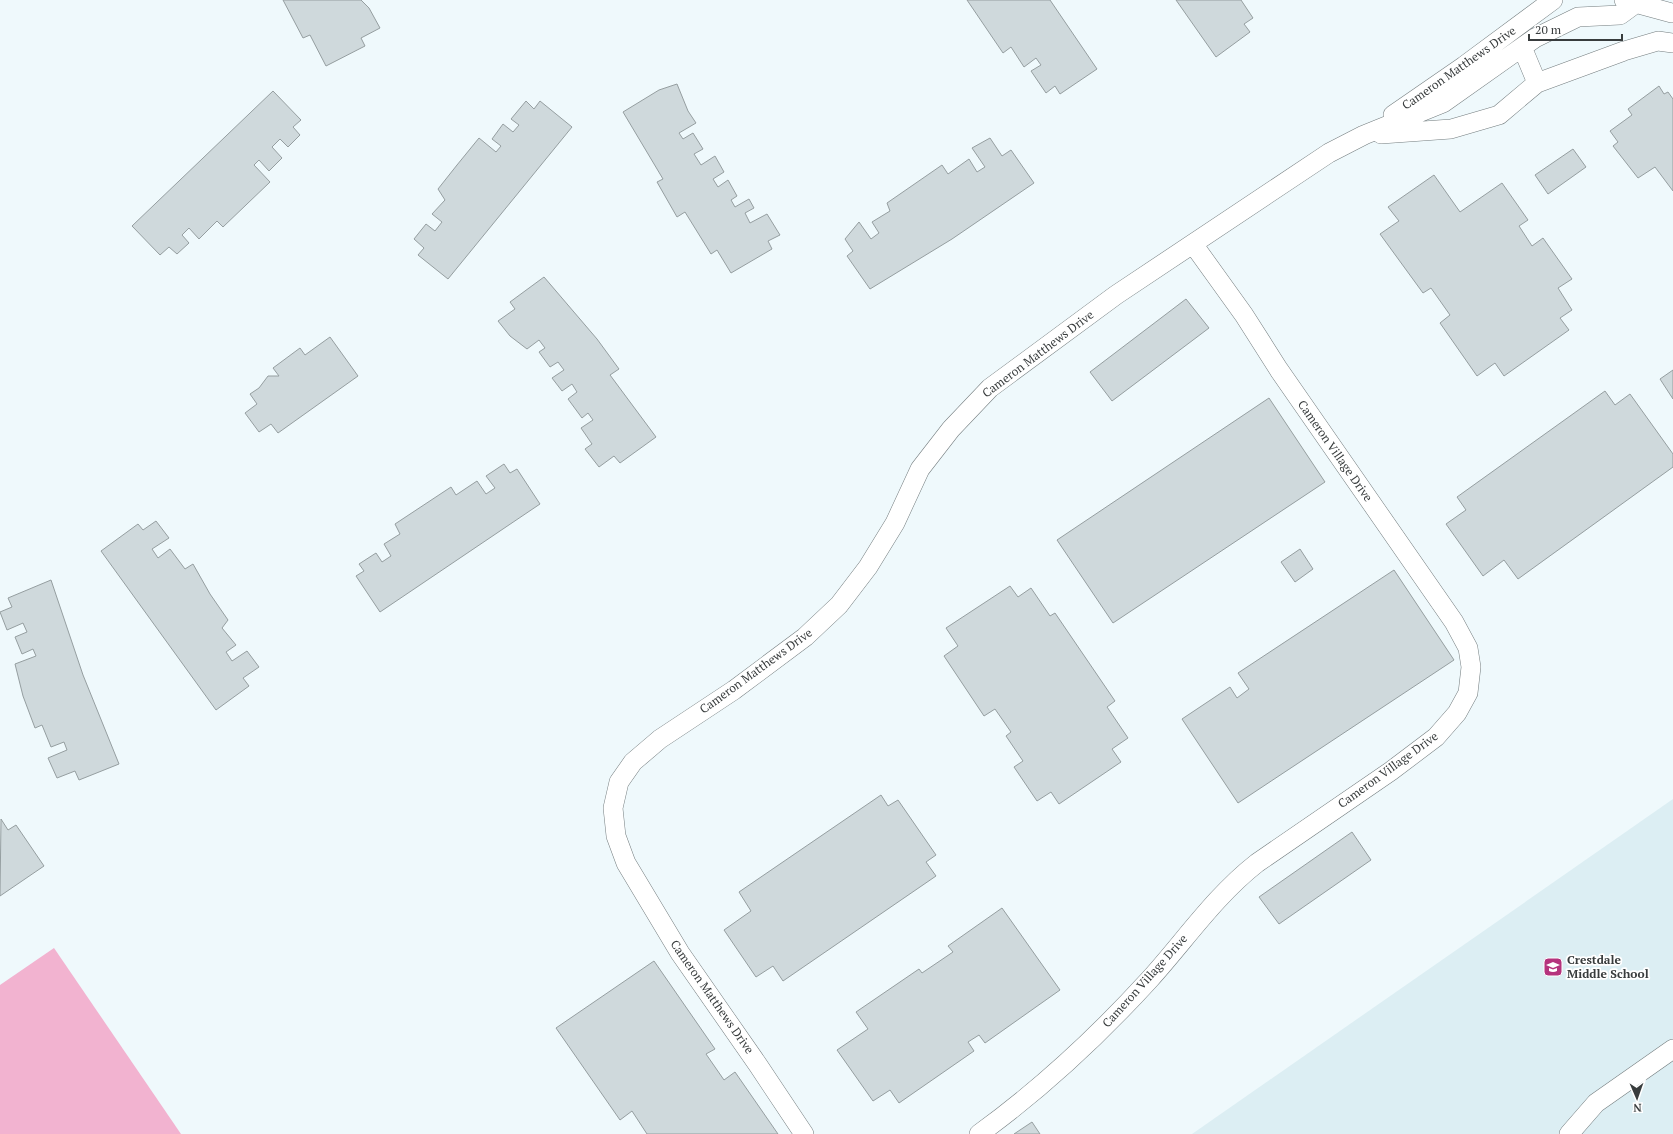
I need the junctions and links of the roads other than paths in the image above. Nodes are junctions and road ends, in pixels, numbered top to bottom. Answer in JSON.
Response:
{"nodes":[{"id":1,"x":1553,"y":0,"type":"edge"},
{"id":2,"x":1630,"y":2,"type":"edge"},
{"id":3,"x":1672,"y":13,"type":"edge"},
{"id":4,"x":1666,"y":42,"type":"edge"},
{"id":5,"x":1522,"y":47,"type":"junction"},
{"id":6,"x":1536,"y":83,"type":"junction"},
{"id":7,"x":1364,"y":135,"type":"junction"},
{"id":8,"x":1193,"y":244,"type":"junction"},
{"id":9,"x":1673,"y":1049,"type":"edge"},
{"id":10,"x":804,"y":1134,"type":"edge"},
{"id":11,"x":979,"y":1134,"type":"edge"},
{"id":12,"x":1568,"y":1134,"type":"edge"}],
"edges":[{"from":1,"to":7,"type":"lane","name":"Cameron Matthews Drive"},
{"from":2,"to":3,"type":"lane","name":"Cameron Matthews Drive"},
{"from":2,"to":5,"type":"lane","name":"Cameron Matthews Drive"},
{"from":3,"to":4,"type":"lane"},
{"from":4,"to":6,"type":"lane","name":"Cameron Matthews Drive"},
{"from":5,"to":6,"type":"lane","name":"Cameron Matthews Drive"},
{"from":5,"to":7,"type":"lane","name":"Cameron Matthews Drive"},
{"from":6,"to":7,"type":"lane","name":"Cameron Matthews Drive"},
{"from":7,"to":8,"type":"lane","name":"Cameron Matthews Drive"},
{"from":8,"to":10,"type":"lane","name":"Cameron Matthews Drive"},
{"from":8,"to":11,"type":"lane","name":"Cameron Village Drive"},
{"from":9,"to":12,"type":"lane"}]}
